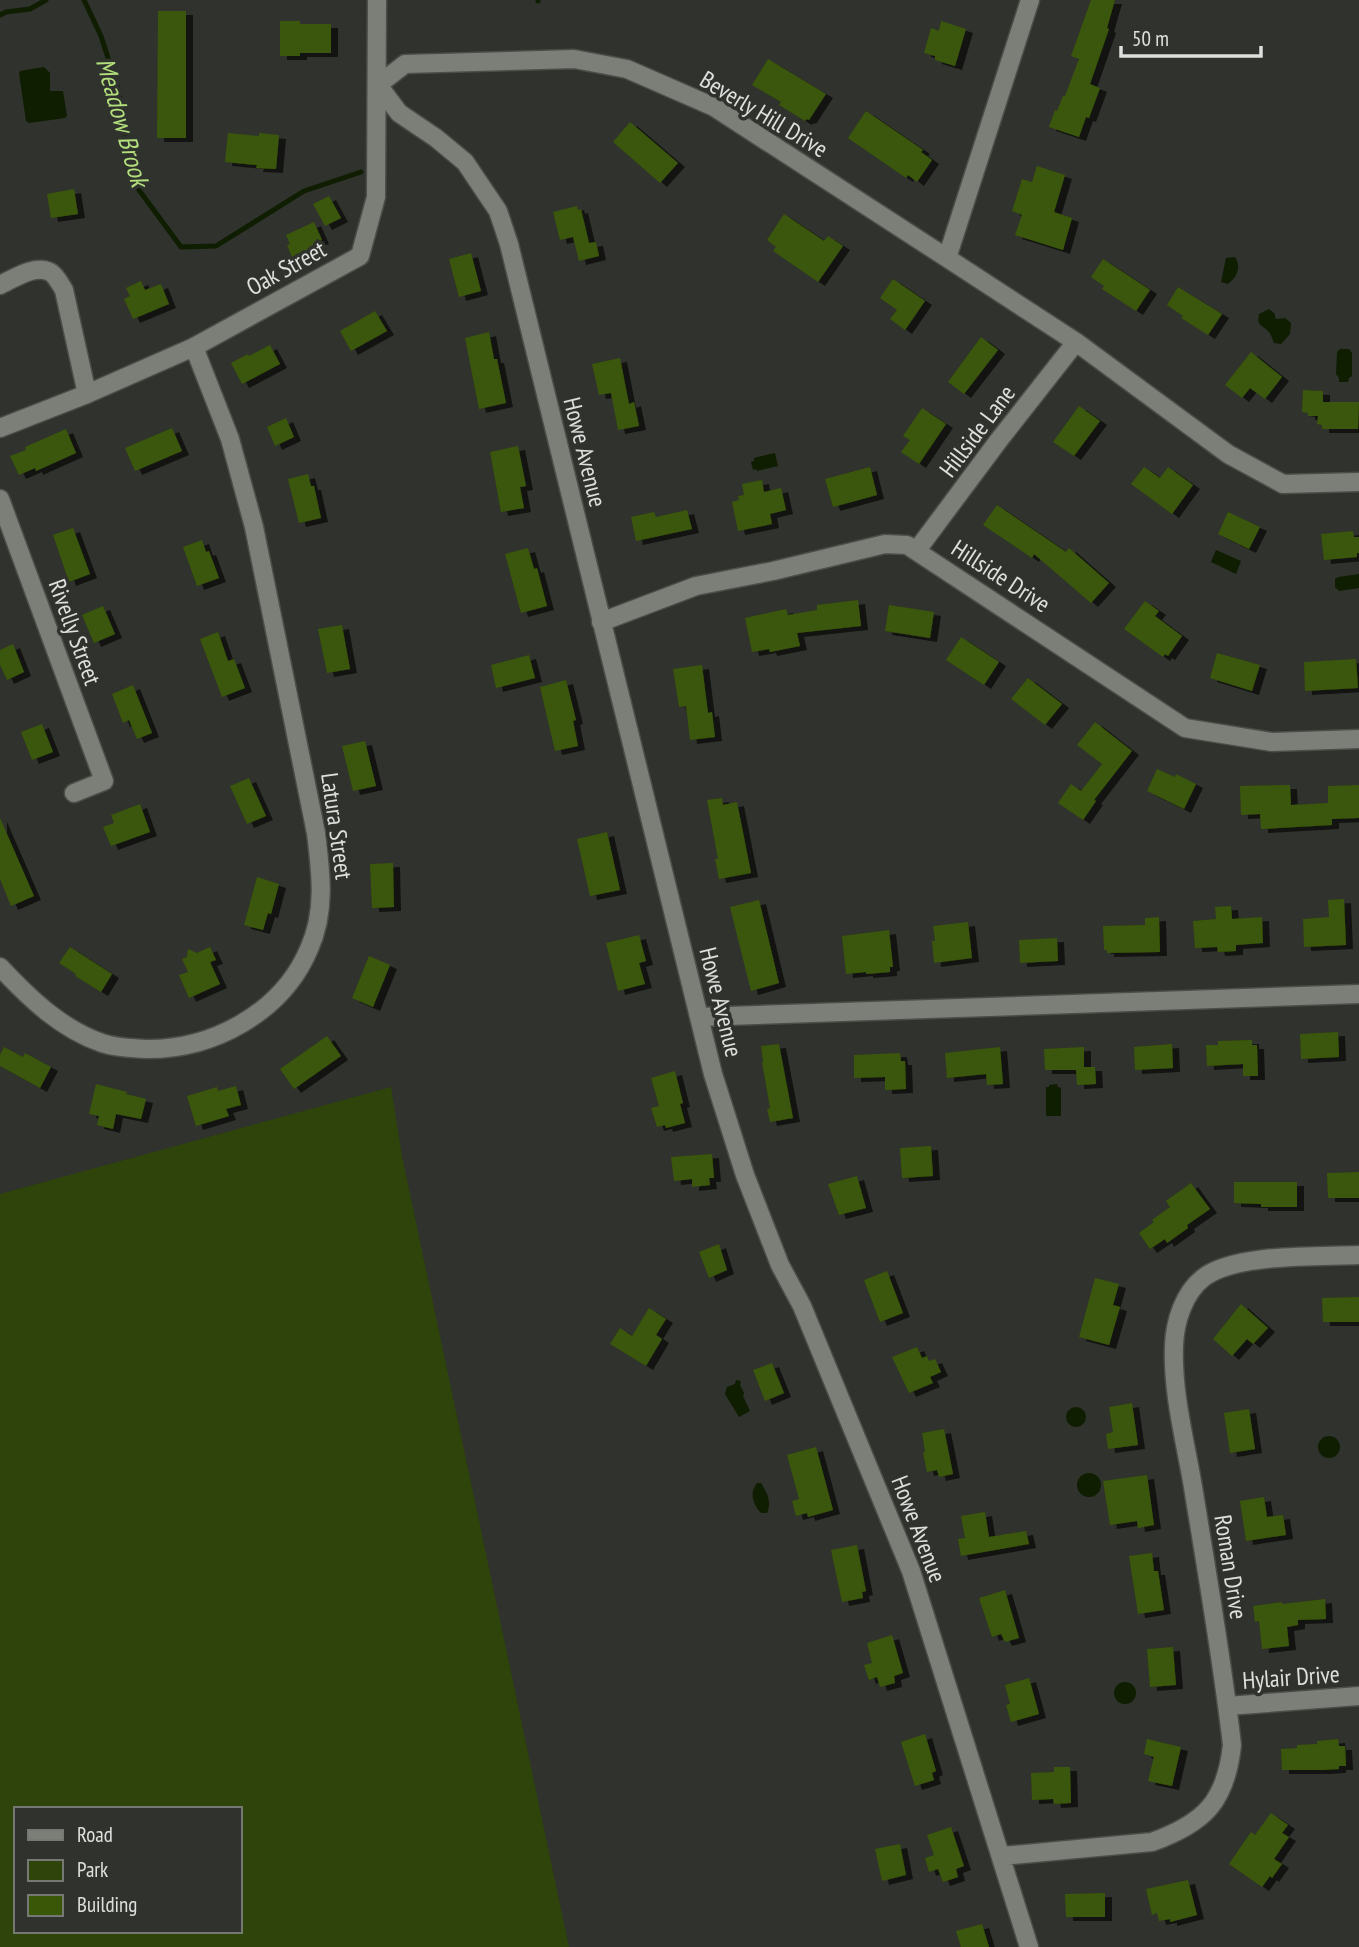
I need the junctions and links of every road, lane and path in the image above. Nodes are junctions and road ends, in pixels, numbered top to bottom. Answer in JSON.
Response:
{"nodes":[{"id":1,"x":377,"y":0,"type":"edge"},
{"id":2,"x":1030,"y":0,"type":"edge"},
{"id":3,"x":378,"y":85,"type":"junction"},
{"id":4,"x":947,"y":258,"type":"junction"},
{"id":5,"x":0,"y":285,"type":"edge"},
{"id":6,"x":1076,"y":342,"type":"junction"},
{"id":7,"x":194,"y":347,"type":"junction"},
{"id":8,"x":87,"y":394,"type":"junction"},
{"id":9,"x":0,"y":428,"type":"edge"},
{"id":10,"x":1359,"y":482,"type":"edge"},
{"id":11,"x":0,"y":499,"type":"edge"},
{"id":12,"x":917,"y":550,"type":"junction"},
{"id":13,"x":601,"y":622,"type":"junction"},
{"id":14,"x":1359,"y":739,"type":"edge"},
{"id":15,"x":74,"y":793,"type":"dead end"},
{"id":16,"x":0,"y":967,"type":"edge"},
{"id":17,"x":1359,"y":994,"type":"edge"},
{"id":18,"x":699,"y":1017,"type":"junction"},
{"id":19,"x":1359,"y":1255,"type":"edge"},
{"id":20,"x":1359,"y":1696,"type":"edge"},
{"id":21,"x":1227,"y":1706,"type":"junction"},
{"id":22,"x":1002,"y":1856,"type":"junction"},
{"id":23,"x":1029,"y":1947,"type":"edge"}],
"edges":[{"from":1,"to":3,"type":"street","name":"Oak Street"},
{"from":2,"to":4,"type":"street"},
{"from":3,"to":4,"type":"street","name":"Beverly Hill Drive"},
{"from":3,"to":7,"type":"street","name":"Oak Street"},
{"from":3,"to":13,"type":"street","name":"Howe Avenue"},
{"from":4,"to":6,"type":"street","name":"Beverly Hill Drive"},
{"from":5,"to":8,"type":"street"},
{"from":6,"to":10,"type":"street","name":"Beverly Hill Drive"},
{"from":6,"to":12,"type":"street","name":"Hillside Lane"},
{"from":7,"to":8,"type":"street","name":"Oak Street"},
{"from":7,"to":16,"type":"street","name":"Latura Street"},
{"from":8,"to":9,"type":"street","name":"Oak Street"},
{"from":11,"to":15,"type":"street","name":"Rivelly Street"},
{"from":12,"to":13,"type":"street","name":"Hillside Drive"},
{"from":12,"to":14,"type":"street","name":"Hillside Drive"},
{"from":13,"to":18,"type":"street","name":"Howe Avenue"},
{"from":17,"to":18,"type":"street"},
{"from":18,"to":22,"type":"street","name":"Howe Avenue"},
{"from":19,"to":21,"type":"street","name":"Roman Drive"},
{"from":20,"to":21,"type":"street","name":"Hylair Drive"},
{"from":21,"to":22,"type":"street","name":"Roman Drive"},
{"from":22,"to":23,"type":"street","name":"Howe Avenue"}]}
